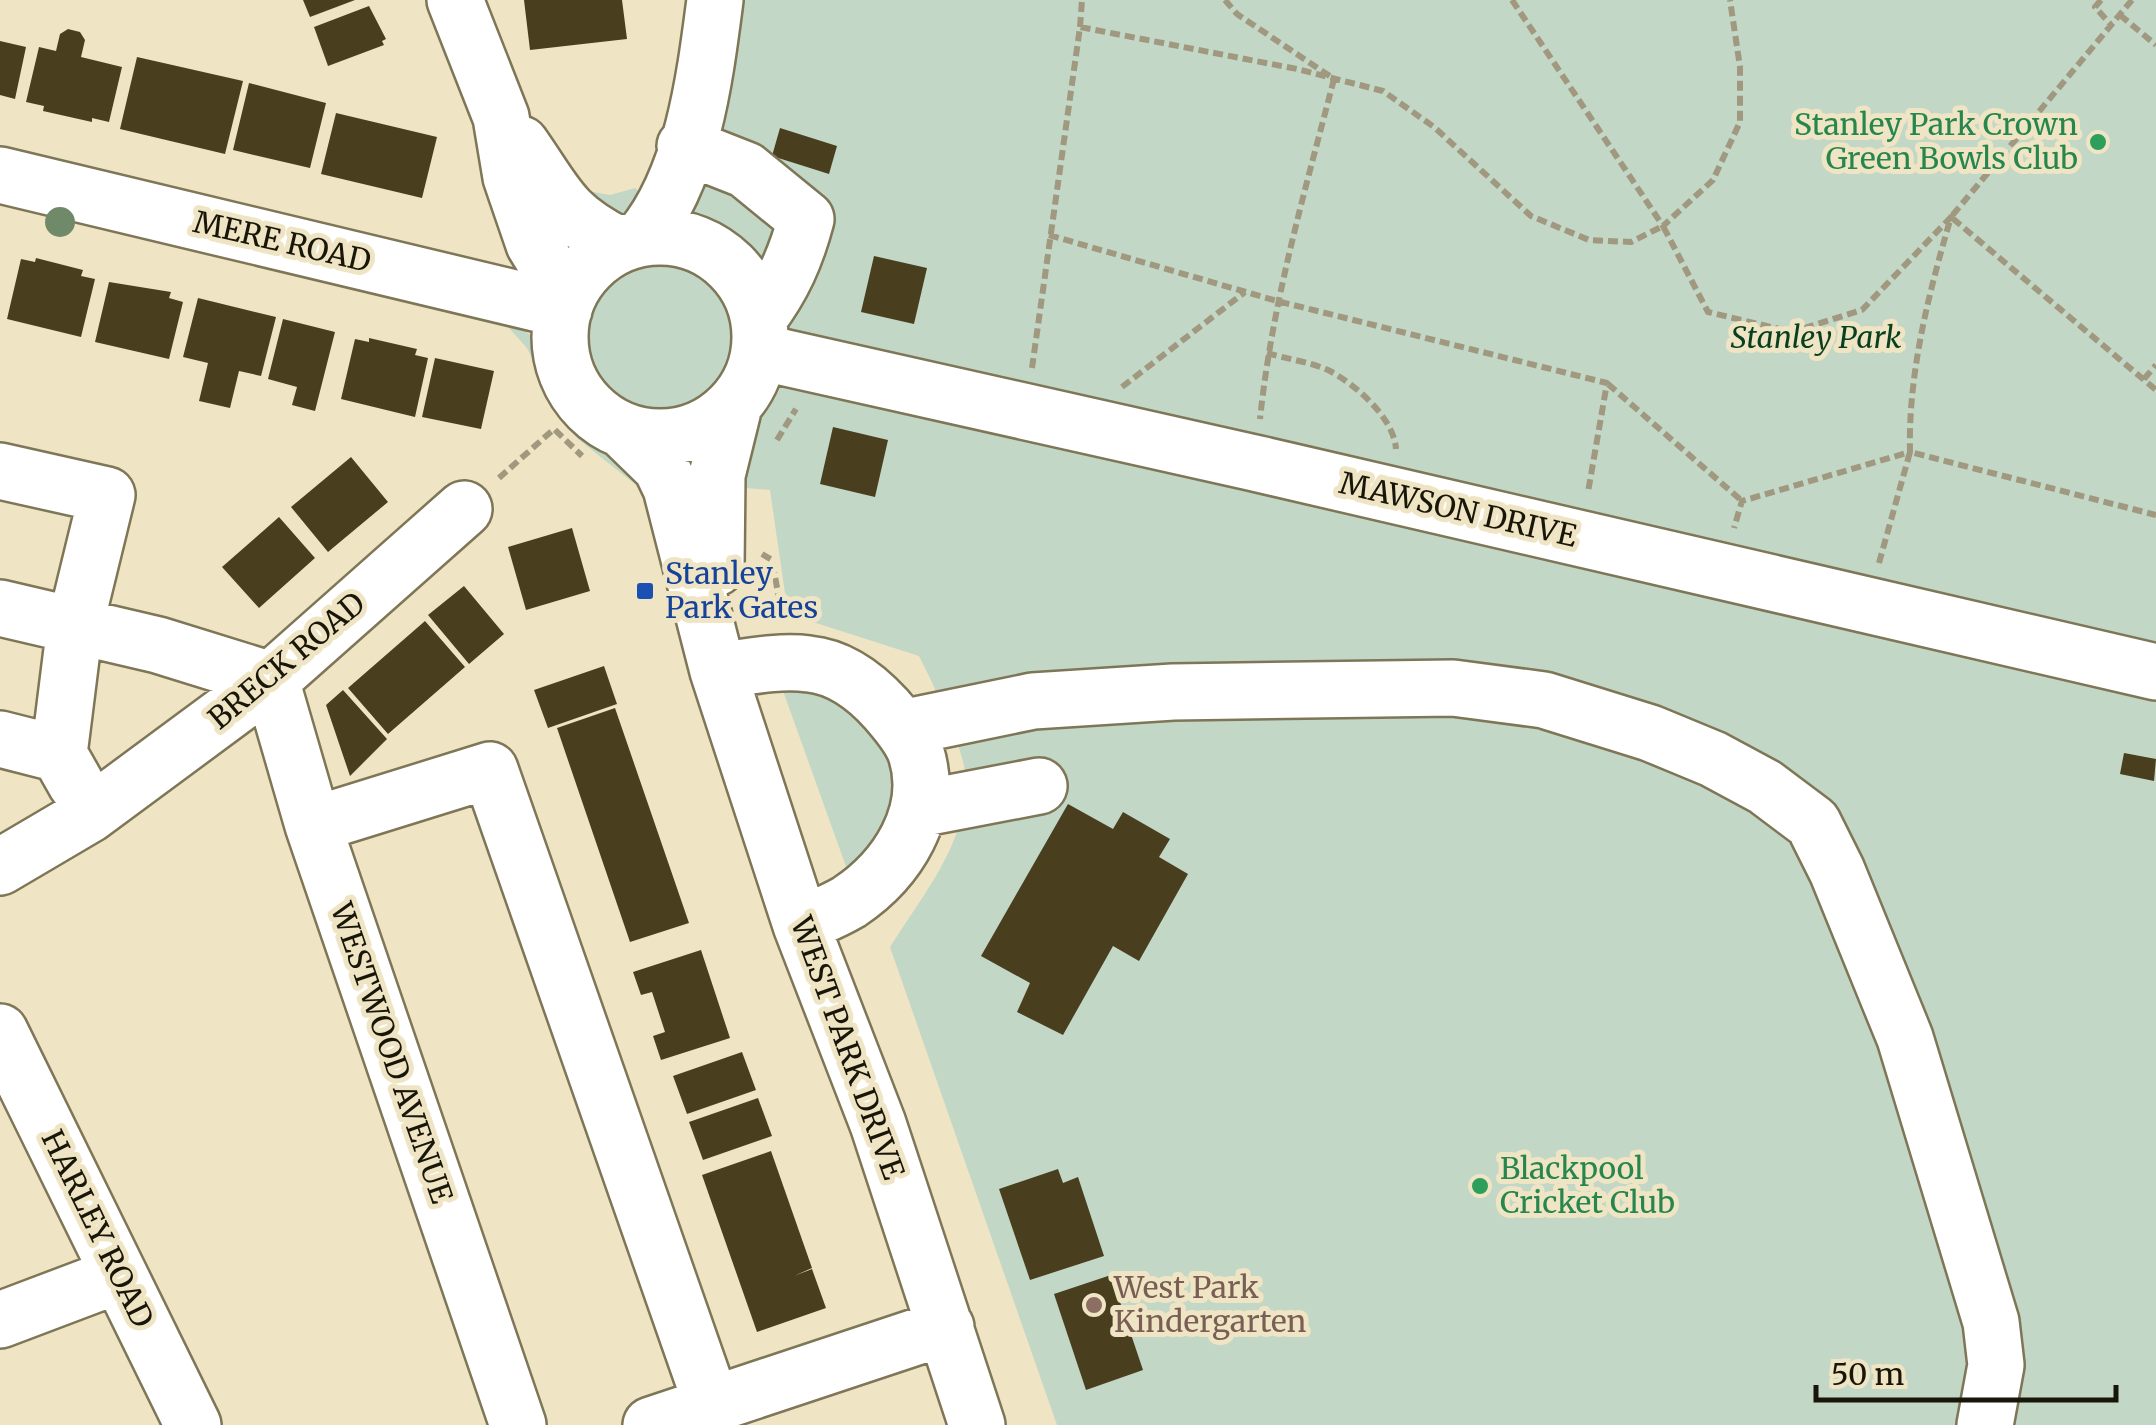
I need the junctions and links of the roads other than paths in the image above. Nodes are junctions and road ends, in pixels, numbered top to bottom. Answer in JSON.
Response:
{"nodes":[{"id":1,"x":454,"y":0,"type":"edge"},
{"id":2,"x":715,"y":0,"type":"edge"},
{"id":3,"x":501,"y":117,"type":"junction"},
{"id":4,"x":698,"y":150,"type":"junction"},
{"id":5,"x":0,"y":175,"type":"edge"},
{"id":6,"x":631,"y":242,"type":"junction"},
{"id":7,"x":718,"y":255,"type":"junction"},
{"id":8,"x":566,"y":304,"type":"junction"},
{"id":9,"x":760,"y":335,"type":"junction"},
{"id":10,"x":734,"y":406,"type":"junction"},
{"id":11,"x":624,"y":431,"type":"junction"},
{"id":12,"x":0,"y":471,"type":"edge"},
{"id":13,"x":464,"y":509,"type":"road end"},
{"id":14,"x":0,"y":608,"type":"edge"},
{"id":15,"x":75,"y":626,"type":"junction"},
{"id":16,"x":718,"y":671,"type":"junction"},
{"id":17,"x":2156,"y":672,"type":"edge"},
{"id":18,"x":271,"y":680,"type":"junction"},
{"id":19,"x":902,"y":728,"type":"junction"},
{"id":20,"x":0,"y":739,"type":"edge"},
{"id":21,"x":59,"y":754,"type":"junction"},
{"id":22,"x":1038,"y":786,"type":"dead end"},
{"id":23,"x":919,"y":809,"type":"junction"},
{"id":24,"x":90,"y":814,"type":"junction"},
{"id":25,"x":313,"y":825,"type":"junction"},
{"id":26,"x":0,"y":867,"type":"edge"},
{"id":27,"x":801,"y":925,"type":"junction"},
{"id":28,"x":0,"y":1032,"type":"edge"},
{"id":29,"x":119,"y":1275,"type":"junction"},
{"id":30,"x":0,"y":1320,"type":"edge"},
{"id":31,"x":946,"y":1326,"type":"junction"},
{"id":32,"x":681,"y":1418,"type":"edge"},
{"id":33,"x":193,"y":1425,"type":"edge"},
{"id":34,"x":518,"y":1425,"type":"edge"},
{"id":35,"x":977,"y":1425,"type":"edge"},
{"id":36,"x":1985,"y":1425,"type":"edge"}],
"edges":[{"from":1,"to":3,"type":"street"},
{"from":2,"to":4,"type":"street"},
{"from":3,"to":6,"type":"street"},
{"from":3,"to":8,"type":"street"},
{"from":4,"to":6,"type":"street"},
{"from":4,"to":7,"type":"street"},
{"from":4,"to":9,"type":"street"},
{"from":5,"to":8,"type":"street","name":"MERE ROAD"},
{"from":6,"to":7,"type":"street"},
{"from":6,"to":8,"type":"street"},
{"from":7,"to":9,"type":"street"},
{"from":8,"to":11,"type":"street"},
{"from":9,"to":10,"type":"street"},
{"from":9,"to":17,"type":"street","name":"MAWSON DRIVE"},
{"from":10,"to":11,"type":"street"},
{"from":10,"to":16,"type":"street","name":"WEST PARK DRIVE"},
{"from":11,"to":16,"type":"street","name":"WEST PARK DRIVE"},
{"from":12,"to":15,"type":"street"},
{"from":13,"to":18,"type":"street","name":"BRECK ROAD"},
{"from":14,"to":15,"type":"street"},
{"from":15,"to":18,"type":"street"},
{"from":15,"to":21,"type":"street"},
{"from":16,"to":19,"type":"street"},
{"from":16,"to":27,"type":"street","name":"WEST PARK DRIVE"},
{"from":18,"to":24,"type":"street","name":"BRECK ROAD"},
{"from":18,"to":25,"type":"street","name":"WESTWOOD AVENUE"},
{"from":19,"to":23,"type":"street"},
{"from":19,"to":36,"type":"street"},
{"from":20,"to":21,"type":"street"},
{"from":21,"to":24,"type":"street"},
{"from":22,"to":23,"type":"street"},
{"from":23,"to":27,"type":"street"},
{"from":24,"to":26,"type":"street","name":"BRECK ROAD"},
{"from":25,"to":32,"type":"street"},
{"from":25,"to":34,"type":"street","name":"WESTWOOD AVENUE"},
{"from":27,"to":31,"type":"street","name":"WEST PARK DRIVE"},
{"from":28,"to":29,"type":"street","name":"HARLEY ROAD"},
{"from":29,"to":30,"type":"street"},
{"from":29,"to":33,"type":"street","name":"HARLEY ROAD"},
{"from":31,"to":32,"type":"street"},
{"from":31,"to":35,"type":"street","name":"WEST PARK DRIVE"}]}
